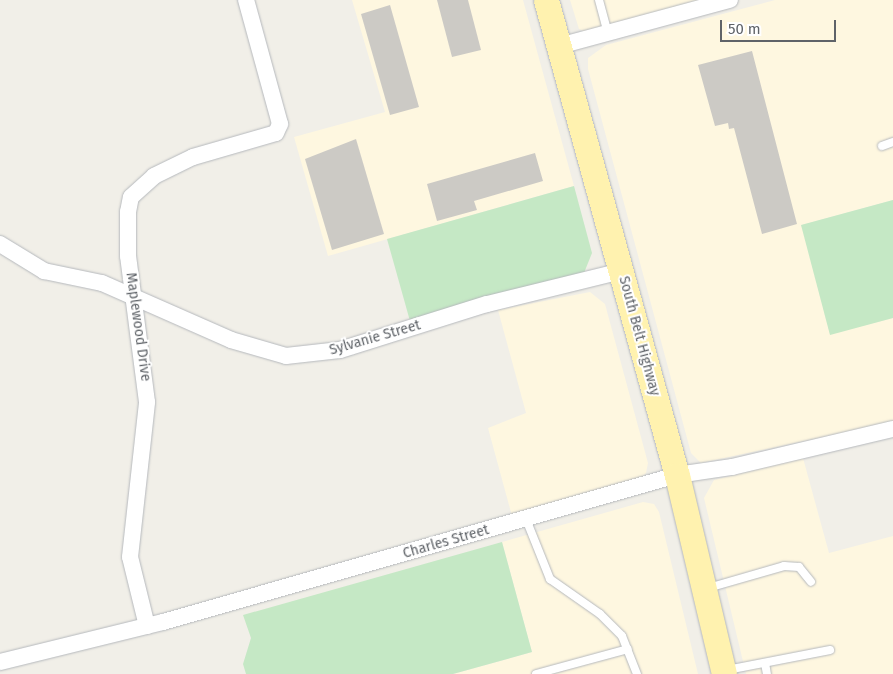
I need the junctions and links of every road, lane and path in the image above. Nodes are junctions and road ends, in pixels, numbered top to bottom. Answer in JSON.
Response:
{"nodes":[{"id":1,"x":246,"y":0,"type":"edge"},
{"id":2,"x":546,"y":0,"type":"edge"},
{"id":3,"x":599,"y":0,"type":"edge"},
{"id":4,"x":730,"y":0,"type":"edge"},
{"id":5,"x":608,"y":33,"type":"junction"},
{"id":6,"x":559,"y":46,"type":"junction"},
{"id":7,"x":893,"y":142,"type":"edge"},
{"id":8,"x":882,"y":146,"type":"dead end"},
{"id":9,"x":0,"y":244,"type":"edge"},
{"id":10,"x":621,"y":271,"type":"junction"},
{"id":11,"x":134,"y":297,"type":"junction"},
{"id":12,"x":893,"y":429,"type":"edge"},
{"id":13,"x":677,"y":475,"type":"junction"},
{"id":14,"x":526,"y":519,"type":"junction"},
{"id":15,"x":811,"y":582,"type":"dead end"},
{"id":16,"x":704,"y":590,"type":"junction"},
{"id":17,"x":147,"y":626,"type":"junction"},
{"id":18,"x":628,"y":649,"type":"junction"},
{"id":19,"x":830,"y":650,"type":"dead end"},
{"id":20,"x":0,"y":662,"type":"edge"},
{"id":21,"x":765,"y":663,"type":"junction"},
{"id":22,"x":723,"y":673,"type":"edge"},
{"id":23,"x":536,"y":674,"type":"edge"},
{"id":24,"x":637,"y":674,"type":"edge"},
{"id":25,"x":767,"y":674,"type":"edge"}],
"edges":[{"from":1,"to":11,"type":"street","name":"Maplewood Drive"},
{"from":2,"to":6,"type":"main road","name":"South Belt Highway"},
{"from":3,"to":5,"type":"lane"},
{"from":4,"to":5,"type":"street"},
{"from":5,"to":6,"type":"street"},
{"from":6,"to":10,"type":"main road","name":"South Belt Highway"},
{"from":7,"to":8,"type":"lane"},
{"from":9,"to":11,"type":"street","name":"Sylvanie Street"},
{"from":10,"to":11,"type":"street","name":"Sylvanie Street"},
{"from":10,"to":13,"type":"main road","name":"South Belt Highway"},
{"from":11,"to":17,"type":"street","name":"Maplewood Drive"},
{"from":12,"to":13,"type":"street","name":"Charles Street"},
{"from":13,"to":14,"type":"street","name":"Charles Street"},
{"from":13,"to":16,"type":"main road","name":"South Belt Highway"},
{"from":14,"to":17,"type":"street","name":"Charles Street"},
{"from":14,"to":18,"type":"lane"},
{"from":15,"to":16,"type":"lane"},
{"from":16,"to":22,"type":"main road","name":"South Belt Highway"},
{"from":17,"to":20,"type":"street","name":"Charles Street"},
{"from":18,"to":23,"type":"lane"},
{"from":18,"to":24,"type":"lane"},
{"from":19,"to":21,"type":"lane"},
{"from":21,"to":22,"type":"lane"},
{"from":21,"to":25,"type":"lane"}]}
